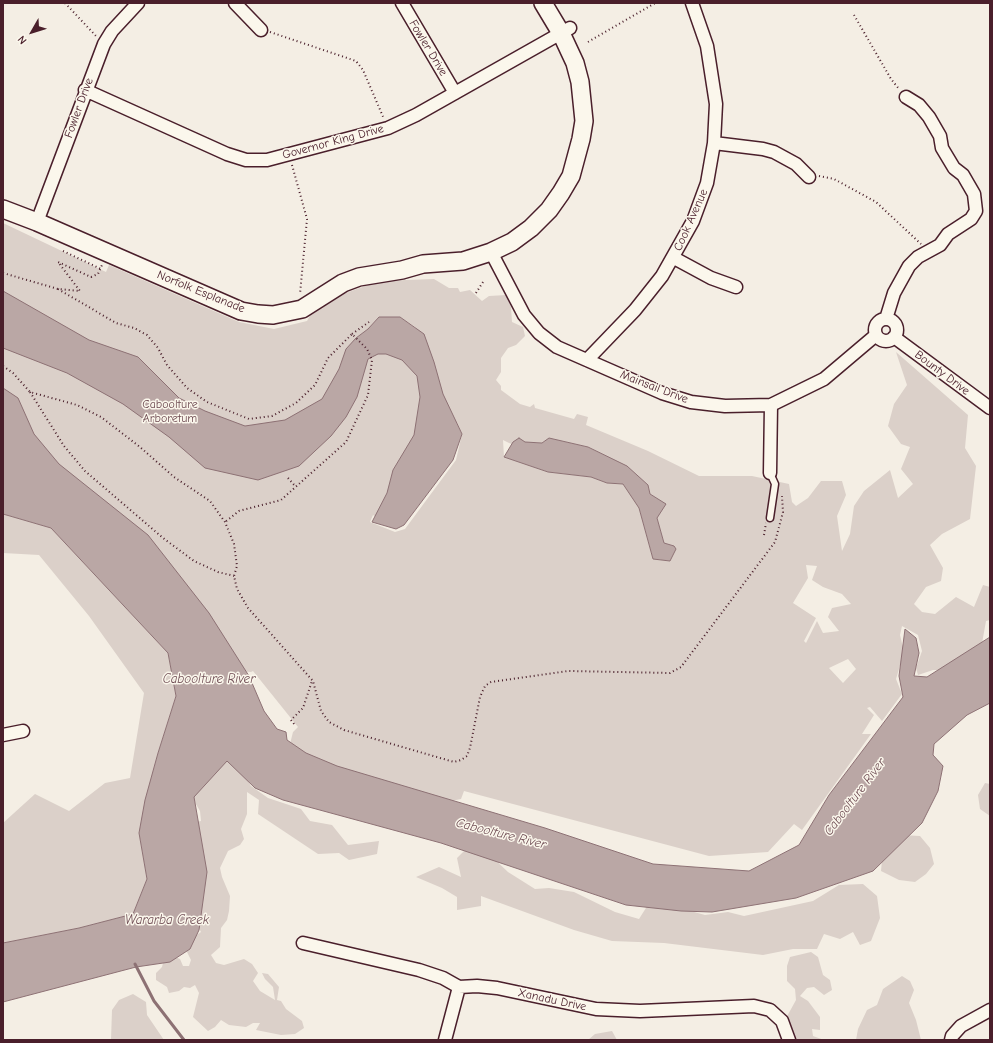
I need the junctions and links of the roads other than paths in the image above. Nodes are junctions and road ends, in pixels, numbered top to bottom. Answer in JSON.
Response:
{"nodes":[{"id":1,"x":138,"y":3,"type":"edge"},
{"id":2,"x":234,"y":3,"type":"edge"},
{"id":3,"x":402,"y":3,"type":"edge"},
{"id":4,"x":543,"y":3,"type":"edge"},
{"id":5,"x":556,"y":3,"type":"edge"},
{"id":6,"x":692,"y":3,"type":"edge"},
{"id":7,"x":261,"y":30,"type":"road end"},
{"id":8,"x":566,"y":30,"type":"junction"},
{"id":9,"x":85,"y":90,"type":"junction"},
{"id":10,"x":455,"y":93,"type":"junction"},
{"id":11,"x":906,"y":97,"type":"road end"},
{"id":12,"x":714,"y":143,"type":"junction"},
{"id":13,"x":809,"y":177,"type":"road end"},
{"id":14,"x":3,"y":209,"type":"edge"},
{"id":15,"x":37,"y":222,"type":"junction"},
{"id":16,"x":493,"y":257,"type":"junction"},
{"id":17,"x":674,"y":258,"type":"junction"},
{"id":18,"x":736,"y":287,"type":"dead end"},
{"id":19,"x":886,"y":319,"type":"junction"},
{"id":20,"x":876,"y":335,"type":"junction"},
{"id":21,"x":894,"y":336,"type":"junction"},
{"id":22,"x":587,"y":360,"type":"junction"},
{"id":23,"x":771,"y":405,"type":"junction"},
{"id":24,"x":990,"y":408,"type":"edge"},
{"id":25,"x":770,"y":473,"type":"joint"},
{"id":26,"x":770,"y":518,"type":"dead end"},
{"id":27,"x":23,"y":731,"type":"dead end"},
{"id":28,"x":3,"y":735,"type":"edge"},
{"id":29,"x":303,"y":943,"type":"dead end"},
{"id":30,"x":459,"y":987,"type":"junction"},
{"id":31,"x":990,"y":1010,"type":"edge"},
{"id":32,"x":445,"y":1040,"type":"edge"},
{"id":33,"x":789,"y":1040,"type":"edge"},
{"id":34,"x":951,"y":1040,"type":"edge"}],
"edges":[{"from":1,"to":9,"type":"street","name":"Fowler Drive"},
{"from":2,"to":7,"type":"street"},
{"from":3,"to":10,"type":"street","name":"Fowler Drive"},
{"from":4,"to":8,"type":"street"},
{"from":5,"to":8,"type":"street"},
{"from":6,"to":12,"type":"street","name":"Cook Avenue"},
{"from":8,"to":10,"type":"street","name":"Governor King Drive"},
{"from":8,"to":16,"type":"street","name":"Norfolk Esplanade"},
{"from":9,"to":10,"type":"street","name":"Governor King Drive"},
{"from":9,"to":15,"type":"street","name":"Fowler Drive"},
{"from":11,"to":19,"type":"street"},
{"from":12,"to":13,"type":"street"},
{"from":12,"to":17,"type":"street","name":"Cook Avenue"},
{"from":14,"to":15,"type":"street","name":"Norfolk Esplanade"},
{"from":15,"to":16,"type":"street","name":"Norfolk Esplanade"},
{"from":16,"to":22,"type":"street","name":"Mainsail Drive"},
{"from":17,"to":18,"type":"street"},
{"from":17,"to":22,"type":"street","name":"Cook Avenue"},
{"from":19,"to":20,"type":"street"},
{"from":19,"to":21,"type":"street"},
{"from":20,"to":21,"type":"street"},
{"from":20,"to":23,"type":"street","name":"Mainsail Drive"},
{"from":21,"to":24,"type":"street","name":"Bounty Drive"},
{"from":22,"to":23,"type":"street","name":"Mainsail Drive"},
{"from":23,"to":25,"type":"street"},
{"from":25,"to":26,"type":"lane"},
{"from":27,"to":28,"type":"street"},
{"from":29,"to":30,"type":"street"},
{"from":30,"to":32,"type":"street"},
{"from":30,"to":33,"type":"street","name":"Xanadu Drive"},
{"from":31,"to":34,"type":"street"}]}
